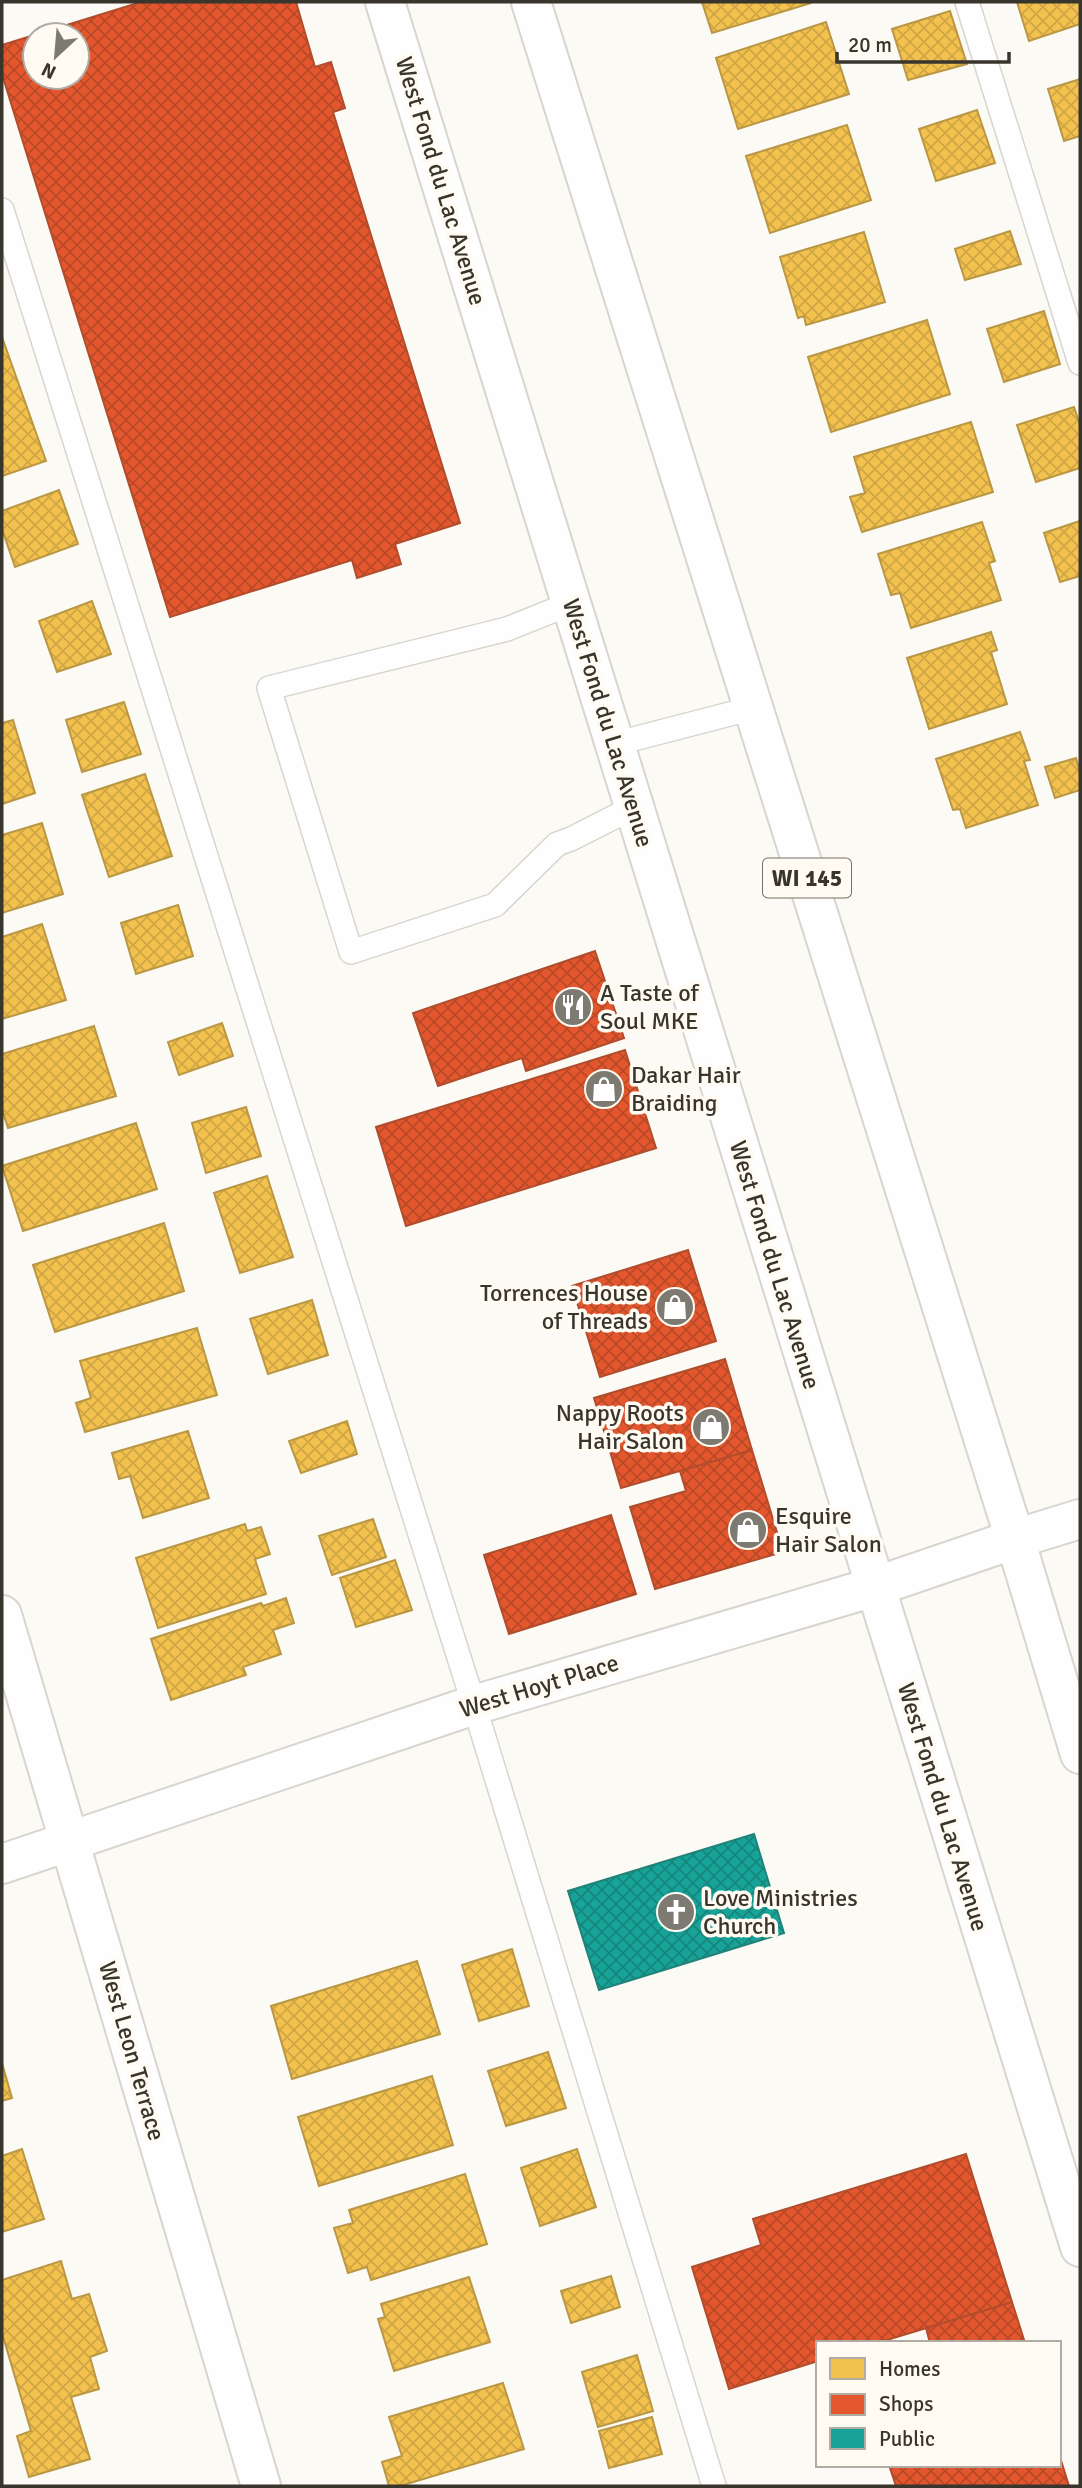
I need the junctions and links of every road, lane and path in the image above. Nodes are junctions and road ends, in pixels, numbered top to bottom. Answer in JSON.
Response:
{"nodes":[{"id":1,"x":385,"y":2,"type":"edge"},
{"id":2,"x":531,"y":2,"type":"edge"},
{"id":3,"x":967,"y":2,"type":"edge"},
{"id":4,"x":2,"y":210,"type":"edge"},
{"id":5,"x":1080,"y":363,"type":"edge"},
{"id":6,"x":572,"y":603,"type":"junction"},
{"id":7,"x":754,"y":708,"type":"junction"},
{"id":8,"x":614,"y":744,"type":"junction"},
{"id":9,"x":634,"y":807,"type":"junction"},
{"id":10,"x":1080,"y":1519,"type":"edge"},
{"id":11,"x":1015,"y":1539,"type":"junction"},
{"id":12,"x":874,"y":1587,"type":"junction"},
{"id":13,"x":2,"y":1615,"type":"edge"},
{"id":14,"x":474,"y":1705,"type":"junction"},
{"id":15,"x":1080,"y":1754,"type":"edge"},
{"id":16,"x":70,"y":1841,"type":"junction"},
{"id":17,"x":2,"y":1864,"type":"edge"},
{"id":18,"x":1080,"y":2247,"type":"edge"},
{"id":19,"x":261,"y":2486,"type":"edge"},
{"id":20,"x":714,"y":2486,"type":"edge"}],
"edges":[{"from":1,"to":6,"type":"main road","name":"West Fond du Lac Avenue"},
{"from":2,"to":7,"type":"main road","number":"WI 145"},
{"from":3,"to":5,"type":"lane"},
{"from":4,"to":14,"type":"lane"},
{"from":6,"to":8,"type":"main road","name":"West Fond du Lac Avenue"},
{"from":6,"to":9,"type":"lane"},
{"from":7,"to":8,"type":"lane"},
{"from":7,"to":11,"type":"main road","number":"WI 145"},
{"from":8,"to":9,"type":"main road","name":"West Fond du Lac Avenue"},
{"from":9,"to":12,"type":"main road","name":"West Fond du Lac Avenue"},
{"from":10,"to":11,"type":"main road","name":"West Hoyt Place"},
{"from":11,"to":12,"type":"main road","name":"West Hoyt Place"},
{"from":11,"to":15,"type":"main road","number":"WI 145"},
{"from":12,"to":14,"type":"main road","name":"West Hoyt Place"},
{"from":12,"to":18,"type":"main road","name":"West Fond du Lac Avenue"},
{"from":13,"to":16,"type":"main road","name":"West Leon Terrace"},
{"from":14,"to":16,"type":"main road","name":"West Hoyt Place"},
{"from":14,"to":20,"type":"lane"},
{"from":16,"to":17,"type":"main road","name":"West Hoyt Place"},
{"from":16,"to":19,"type":"main road","name":"West Leon Terrace"}]}
